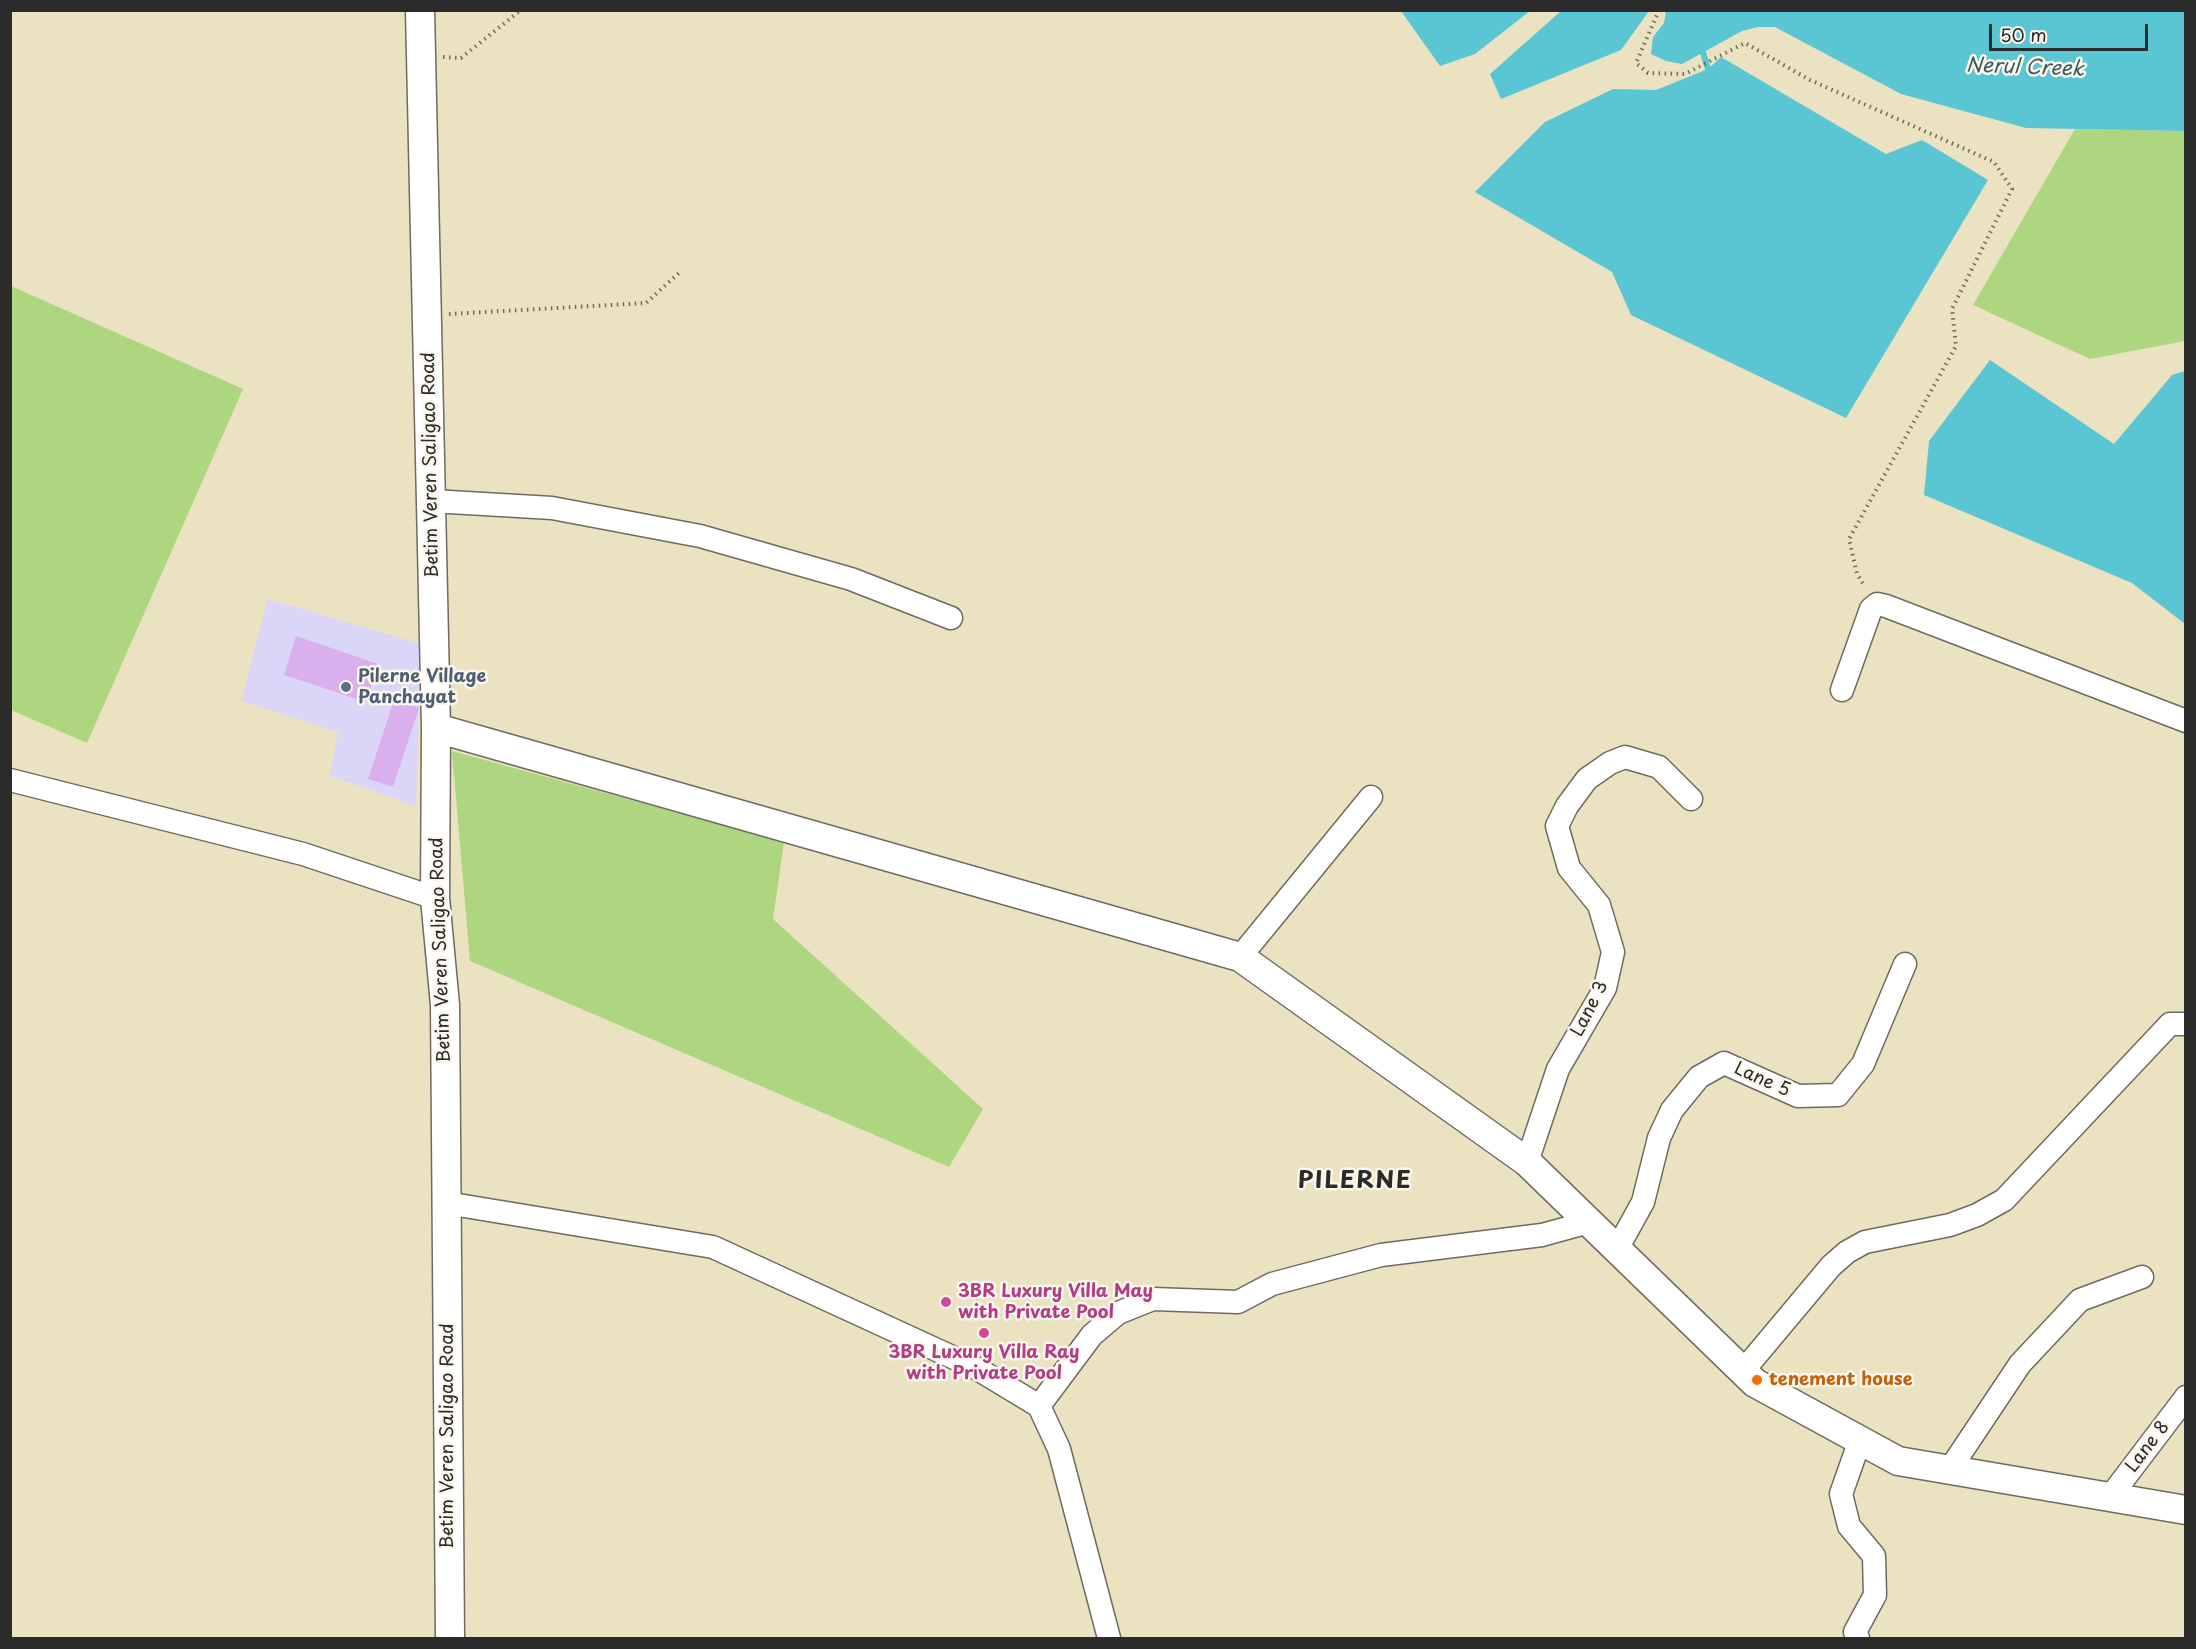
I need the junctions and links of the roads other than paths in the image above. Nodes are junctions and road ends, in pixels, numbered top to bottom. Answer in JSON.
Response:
{"nodes":[{"id":1,"x":420,"y":10,"type":"edge"},
{"id":2,"x":432,"y":501,"type":"junction"},
{"id":3,"x":951,"y":618,"type":"dead end"},
{"id":4,"x":1842,"y":690,"type":"dead end"},
{"id":5,"x":2186,"y":721,"type":"edge"},
{"id":6,"x":436,"y":728,"type":"junction"},
{"id":7,"x":10,"y":780,"type":"edge"},
{"id":8,"x":1371,"y":797,"type":"dead end"},
{"id":9,"x":1691,"y":799,"type":"dead end"},
{"id":10,"x":435,"y":898,"type":"junction"},
{"id":11,"x":1240,"y":957,"type":"junction"},
{"id":12,"x":1905,"y":964,"type":"dead end"},
{"id":13,"x":2186,"y":1024,"type":"edge"},
{"id":14,"x":1527,"y":1162,"type":"junction"},
{"id":15,"x":446,"y":1203,"type":"junction"},
{"id":16,"x":1589,"y":1222,"type":"junction"},
{"id":17,"x":1617,"y":1249,"type":"junction"},
{"id":18,"x":2142,"y":1277,"type":"dead end"},
{"id":19,"x":1743,"y":1371,"type":"junction"},
{"id":20,"x":2186,"y":1396,"type":"edge"},
{"id":21,"x":1039,"y":1406,"type":"junction"},
{"id":22,"x":1860,"y":1440,"type":"junction"},
{"id":23,"x":1950,"y":1470,"type":"junction"},
{"id":24,"x":2110,"y":1497,"type":"junction"},
{"id":25,"x":2186,"y":1510,"type":"edge"},
{"id":26,"x":450,"y":1638,"type":"edge"},
{"id":27,"x":1109,"y":1638,"type":"edge"},
{"id":28,"x":1858,"y":1638,"type":"edge"}],
"edges":[{"from":1,"to":2,"type":"main road","name":"Betim Veren Saligao Road"},
{"from":2,"to":3,"type":"street"},
{"from":2,"to":6,"type":"main road","name":"Betim Veren Saligao Road"},
{"from":4,"to":5,"type":"street"},
{"from":6,"to":10,"type":"main road","name":"Betim Veren Saligao Road"},
{"from":6,"to":11,"type":"main road"},
{"from":7,"to":10,"type":"street"},
{"from":8,"to":11,"type":"street"},
{"from":9,"to":14,"type":"street","name":"Lane 3"},
{"from":10,"to":15,"type":"main road","name":"Betim Veren Saligao Road"},
{"from":11,"to":14,"type":"main road"},
{"from":12,"to":17,"type":"street","name":"Lane 5"},
{"from":13,"to":19,"type":"street"},
{"from":14,"to":16,"type":"main road"},
{"from":15,"to":21,"type":"street"},
{"from":15,"to":26,"type":"main road","name":"Betim Veren Saligao Road"},
{"from":16,"to":17,"type":"main road"},
{"from":16,"to":21,"type":"street"},
{"from":17,"to":19,"type":"main road"},
{"from":18,"to":23,"type":"street"},
{"from":19,"to":22,"type":"main road"},
{"from":20,"to":24,"type":"street","name":"Lane 8"},
{"from":21,"to":27,"type":"street"},
{"from":22,"to":23,"type":"main road"},
{"from":22,"to":28,"type":"street"},
{"from":23,"to":24,"type":"main road"},
{"from":24,"to":25,"type":"main road"}]}
